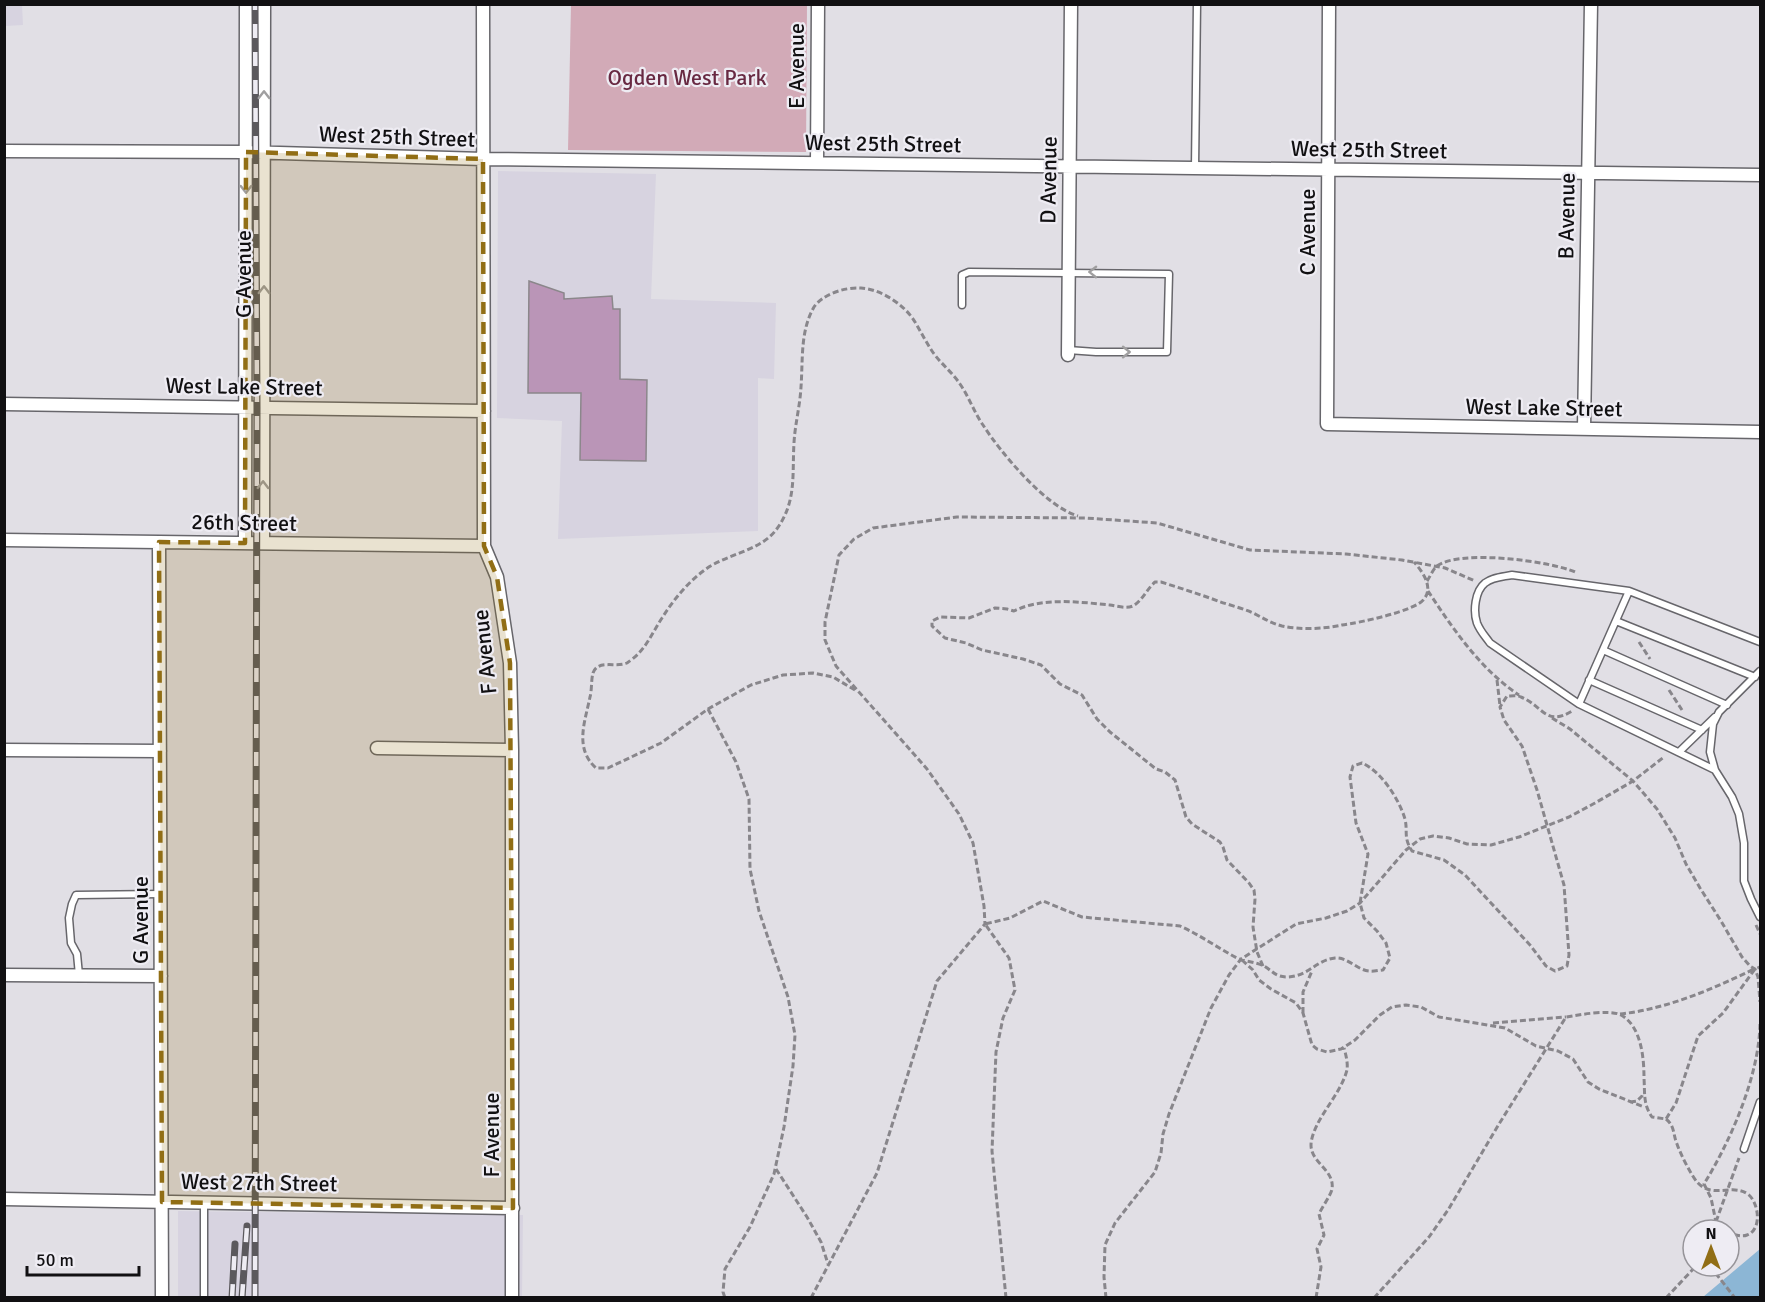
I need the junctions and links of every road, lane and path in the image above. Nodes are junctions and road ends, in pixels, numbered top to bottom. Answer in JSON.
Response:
{"nodes":[{"id":1,"x":246,"y":4,"type":"edge"},
{"id":2,"x":264,"y":4,"type":"edge"},
{"id":3,"x":483,"y":4,"type":"edge"},
{"id":4,"x":818,"y":4,"type":"edge"},
{"id":5,"x":1071,"y":4,"type":"edge"},
{"id":6,"x":1197,"y":4,"type":"edge"},
{"id":7,"x":1329,"y":4,"type":"edge"},
{"id":8,"x":1591,"y":4,"type":"edge"},
{"id":9,"x":4,"y":151,"type":"edge"},
{"id":10,"x":246,"y":152,"type":"junction"},
{"id":11,"x":264,"y":152,"type":"junction"},
{"id":12,"x":483,"y":159,"type":"junction"},
{"id":13,"x":817,"y":163,"type":"junction"},
{"id":14,"x":1069,"y":166,"type":"junction"},
{"id":15,"x":1195,"y":168,"type":"junction"},
{"id":16,"x":1328,"y":170,"type":"junction"},
{"id":17,"x":1588,"y":173,"type":"junction"},
{"id":18,"x":1761,"y":175,"type":"edge"},
{"id":19,"x":1068,"y":272,"type":"junction"},
{"id":20,"x":962,"y":305,"type":"dead end"},
{"id":21,"x":1068,"y":352,"type":"joint"},
{"id":22,"x":4,"y":404,"type":"edge"},
{"id":23,"x":246,"y":408,"type":"junction"},
{"id":24,"x":264,"y":408,"type":"junction"},
{"id":25,"x":484,"y":411,"type":"junction"},
{"id":26,"x":1327,"y":424,"type":"joint"},
{"id":27,"x":1584,"y":428,"type":"junction"},
{"id":28,"x":1761,"y":432,"type":"edge"},
{"id":29,"x":1086,"y":518,"type":"junction"},
{"id":30,"x":4,"y":540,"type":"edge"},
{"id":31,"x":159,"y":542,"type":"junction"},
{"id":32,"x":245,"y":543,"type":"junction"},
{"id":33,"x":263,"y":543,"type":"junction"},
{"id":34,"x":484,"y":546,"type":"junction"},
{"id":35,"x":1414,"y":562,"type":"junction"},
{"id":36,"x":1437,"y":566,"type":"junction"},
{"id":37,"x":1582,"y":575,"type":"dead end"},
{"id":38,"x":1426,"y":581,"type":"junction"},
{"id":39,"x":1482,"y":585,"type":"junction"},
{"id":40,"x":1428,"y":591,"type":"junction"},
{"id":41,"x":1629,"y":591,"type":"junction"},
{"id":42,"x":1616,"y":621,"type":"junction"},
{"id":43,"x":1761,"y":642,"type":"edge"},
{"id":44,"x":1603,"y":650,"type":"junction"},
{"id":45,"x":1761,"y":671,"type":"edge"},
{"id":46,"x":1755,"y":677,"type":"junction"},
{"id":47,"x":1497,"y":679,"type":"junction"},
{"id":48,"x":1589,"y":680,"type":"junction"},
{"id":49,"x":859,"y":692,"type":"junction"},
{"id":50,"x":1520,"y":696,"type":"junction"},
{"id":51,"x":1579,"y":704,"type":"junction"},
{"id":52,"x":1727,"y":705,"type":"junction"},
{"id":53,"x":1500,"y":708,"type":"junction"},
{"id":54,"x":708,"y":709,"type":"junction"},
{"id":55,"x":1719,"y":712,"type":"junction"},
{"id":56,"x":1550,"y":717,"type":"junction"},
{"id":57,"x":1702,"y":730,"type":"junction"},
{"id":58,"x":377,"y":748,"type":"dead end"},
{"id":59,"x":4,"y":750,"type":"edge"},
{"id":60,"x":512,"y":750,"type":"junction"},
{"id":61,"x":160,"y":751,"type":"junction"},
{"id":62,"x":1679,"y":752,"type":"junction"},
{"id":63,"x":1671,"y":755,"type":"dead end"},
{"id":64,"x":1715,"y":770,"type":"junction"},
{"id":65,"x":1633,"y":781,"type":"junction"},
{"id":66,"x":1548,"y":826,"type":"junction"},
{"id":67,"x":1410,"y":848,"type":"junction"},
{"id":68,"x":160,"y":894,"type":"junction"},
{"id":69,"x":1360,"y":903,"type":"junction"},
{"id":70,"x":1761,"y":917,"type":"edge"},
{"id":71,"x":985,"y":924,"type":"junction"},
{"id":72,"x":1257,"y":948,"type":"junction"},
{"id":73,"x":1241,"y":959,"type":"junction"},
{"id":74,"x":1263,"y":966,"type":"junction"},
{"id":75,"x":1314,"y":966,"type":"junction"},
{"id":76,"x":1761,"y":968,"type":"edge"},
{"id":77,"x":1755,"y":969,"type":"junction"},
{"id":78,"x":4,"y":975,"type":"edge"},
{"id":79,"x":79,"y":975,"type":"junction"},
{"id":80,"x":161,"y":976,"type":"junction"},
{"id":81,"x":1761,"y":1002,"type":"edge"},
{"id":82,"x":1303,"y":1013,"type":"junction"},
{"id":83,"x":1620,"y":1014,"type":"junction"},
{"id":84,"x":1566,"y":1017,"type":"junction"},
{"id":85,"x":1487,"y":1024,"type":"junction"},
{"id":86,"x":1761,"y":1024,"type":"edge"},
{"id":87,"x":1344,"y":1047,"type":"junction"},
{"id":88,"x":1545,"y":1048,"type":"junction"},
{"id":89,"x":1645,"y":1085,"type":"junction"},
{"id":90,"x":1629,"y":1102,"type":"junction"},
{"id":91,"x":1761,"y":1102,"type":"edge"},
{"id":92,"x":1645,"y":1107,"type":"junction"},
{"id":93,"x":1666,"y":1119,"type":"junction"},
{"id":94,"x":1743,"y":1149,"type":"joint"},
{"id":95,"x":775,"y":1168,"type":"junction"},
{"id":96,"x":1704,"y":1187,"type":"junction"},
{"id":97,"x":1727,"y":1190,"type":"junction"},
{"id":98,"x":4,"y":1199,"type":"edge"},
{"id":99,"x":162,"y":1202,"type":"junction"},
{"id":100,"x":204,"y":1203,"type":"junction"},
{"id":101,"x":513,"y":1208,"type":"junction"},
{"id":102,"x":1715,"y":1218,"type":"edge"},
{"id":103,"x":1717,"y":1218,"type":"edge"},
{"id":104,"x":1741,"y":1236,"type":"edge"},
{"id":105,"x":828,"y":1264,"type":"junction"},
{"id":106,"x":1685,"y":1278,"type":"edge"},
{"id":107,"x":1720,"y":1278,"type":"edge"},
{"id":108,"x":162,"y":1298,"type":"edge"},
{"id":109,"x":204,"y":1298,"type":"edge"},
{"id":110,"x":512,"y":1298,"type":"edge"},
{"id":111,"x":724,"y":1298,"type":"edge"},
{"id":112,"x":811,"y":1298,"type":"edge"},
{"id":113,"x":1006,"y":1298,"type":"edge"},
{"id":114,"x":1106,"y":1298,"type":"edge"},
{"id":115,"x":1316,"y":1298,"type":"edge"},
{"id":116,"x":1374,"y":1298,"type":"edge"},
{"id":117,"x":1666,"y":1298,"type":"edge"},
{"id":118,"x":1735,"y":1298,"type":"edge"}],
"edges":[{"from":1,"to":10,"type":"street","name":"G Avenue"},
{"from":11,"to":2,"type":"street","name":"G Avenue","one_way":true},
{"from":3,"to":12,"type":"street","name":"F Avenue"},
{"from":4,"to":13,"type":"street","name":"E Avenue"},
{"from":5,"to":14,"type":"street","name":"D Avenue"},
{"from":6,"to":15,"type":"lane"},
{"from":7,"to":16,"type":"street","name":"C Avenue"},
{"from":8,"to":17,"type":"street","name":"B Avenue"},
{"from":9,"to":10,"type":"street","name":"West 25th Street"},
{"from":10,"to":11,"type":"street","name":"West 25th Street"},
{"from":10,"to":23,"type":"street","name":"G Avenue","one_way":true},
{"from":11,"to":12,"type":"street","name":"West 25th Street"},
{"from":24,"to":11,"type":"street","name":"G Avenue","one_way":true},
{"from":12,"to":13,"type":"street","name":"West 25th Street"},
{"from":12,"to":25,"type":"street","name":"F Avenue"},
{"from":13,"to":14,"type":"street","name":"West 25th Street"},
{"from":14,"to":15,"type":"street","name":"West 25th Street"},
{"from":14,"to":19,"type":"street","name":"D Avenue"},
{"from":15,"to":16,"type":"street","name":"West 25th Street"},
{"from":16,"to":17,"type":"street","name":"West 25th Street"},
{"from":16,"to":26,"type":"street","name":"C Avenue"},
{"from":17,"to":18,"type":"street","name":"West 25th Street"},
{"from":17,"to":27,"type":"street","name":"B Avenue"},
{"from":19,"to":20,"type":"lane"},
{"from":19,"to":21,"type":"street","name":"D Avenue"},
{"from":21,"to":19,"type":"lane","one_way":true},
{"from":22,"to":23,"type":"street","name":"West Lake Street"},
{"from":23,"to":24,"type":"street","name":"West Lake Street"},
{"from":23,"to":32,"type":"street","name":"G Avenue"},
{"from":24,"to":25,"type":"street","name":"West Lake Street"},
{"from":33,"to":24,"type":"street","name":"G Avenue","one_way":true},
{"from":25,"to":34,"type":"street","name":"F Avenue"},
{"from":26,"to":27,"type":"street","name":"West Lake Street"},
{"from":27,"to":28,"type":"street","name":"West Lake Street"},
{"from":29,"to":35,"type":"path"},
{"from":29,"to":49,"type":"path"},
{"from":29,"to":54,"type":"path"},
{"from":30,"to":31,"type":"street","name":"26th Street"},
{"from":31,"to":32,"type":"street","name":"26th Street"},
{"from":31,"to":61,"type":"street","name":"G Avenue"},
{"from":32,"to":33,"type":"street","name":"26th Street"},
{"from":33,"to":34,"type":"street","name":"26th Street"},
{"from":34,"to":60,"type":"street","name":"F Avenue"},
{"from":35,"to":36,"type":"path"},
{"from":35,"to":38,"type":"path"},
{"from":36,"to":37,"type":"path"},
{"from":36,"to":38,"type":"path"},
{"from":36,"to":39,"type":"path"},
{"from":38,"to":40,"type":"path"},
{"from":39,"to":41,"type":"lane"},
{"from":39,"to":51,"type":"lane"},
{"from":40,"to":47,"type":"path"},
{"from":40,"to":72,"type":"path"},
{"from":41,"to":42,"type":"lane"},
{"from":41,"to":43,"type":"lane"},
{"from":42,"to":44,"type":"lane"},
{"from":42,"to":46,"type":"lane"},
{"from":44,"to":48,"type":"lane"},
{"from":44,"to":52,"type":"lane"},
{"from":45,"to":46,"type":"lane"},
{"from":46,"to":52,"type":"lane"},
{"from":47,"to":50,"type":"path"},
{"from":47,"to":53,"type":"path"},
{"from":48,"to":51,"type":"lane"},
{"from":48,"to":57,"type":"lane"},
{"from":49,"to":54,"type":"path"},
{"from":49,"to":71,"type":"path"},
{"from":50,"to":53,"type":"path"},
{"from":50,"to":56,"type":"path"},
{"from":51,"to":56,"type":"path"},
{"from":51,"to":62,"type":"lane"},
{"from":52,"to":55,"type":"lane"},
{"from":53,"to":66,"type":"path"},
{"from":54,"to":95,"type":"path"},
{"from":55,"to":57,"type":"lane"},
{"from":55,"to":64,"type":"lane"},
{"from":56,"to":65,"type":"path"},
{"from":57,"to":62,"type":"lane"},
{"from":58,"to":60,"type":"street"},
{"from":59,"to":61,"type":"street"},
{"from":60,"to":101,"type":"street","name":"F Avenue"},
{"from":61,"to":68,"type":"street","name":"G Avenue"},
{"from":62,"to":64,"type":"lane"},
{"from":63,"to":65,"type":"path"},
{"from":64,"to":70,"type":"lane"},
{"from":65,"to":66,"type":"path"},
{"from":65,"to":77,"type":"path"},
{"from":66,"to":67,"type":"path"},
{"from":66,"to":67,"type":"path"},
{"from":67,"to":69,"type":"path"},
{"from":67,"to":69,"type":"path"},
{"from":68,"to":79,"type":"lane"},
{"from":68,"to":80,"type":"street","name":"G Avenue"},
{"from":69,"to":72,"type":"path"},
{"from":69,"to":75,"type":"path"},
{"from":71,"to":73,"type":"path"},
{"from":71,"to":105,"type":"path"},
{"from":71,"to":113,"type":"path"},
{"from":72,"to":73,"type":"path"},
{"from":72,"to":74,"type":"path"},
{"from":73,"to":74,"type":"path"},
{"from":73,"to":82,"type":"path"},
{"from":73,"to":114,"type":"path"},
{"from":74,"to":75,"type":"path"},
{"from":75,"to":82,"type":"path"},
{"from":76,"to":77,"type":"path"},
{"from":77,"to":81,"type":"path"},
{"from":77,"to":83,"type":"path"},
{"from":77,"to":93,"type":"path"},
{"from":78,"to":79,"type":"street"},
{"from":79,"to":80,"type":"street"},
{"from":80,"to":99,"type":"street","name":"G Avenue"},
{"from":82,"to":87,"type":"path"},
{"from":83,"to":84,"type":"path"},
{"from":83,"to":89,"type":"path"},
{"from":84,"to":85,"type":"path"},
{"from":84,"to":88,"type":"path"},
{"from":85,"to":87,"type":"path"},
{"from":85,"to":88,"type":"path"},
{"from":86,"to":96,"type":"path"},
{"from":87,"to":115,"type":"path"},
{"from":88,"to":90,"type":"path"},
{"from":88,"to":116,"type":"path"},
{"from":89,"to":90,"type":"path"},
{"from":89,"to":92,"type":"path"},
{"from":90,"to":92,"type":"path"},
{"from":91,"to":94,"type":"lane"},
{"from":92,"to":93,"type":"path"},
{"from":93,"to":96,"type":"path"},
{"from":94,"to":97,"type":"path"},
{"from":95,"to":105,"type":"path"},
{"from":95,"to":111,"type":"path"},
{"from":96,"to":97,"type":"path"},
{"from":96,"to":102,"type":"path"},
{"from":97,"to":103,"type":"path"},
{"from":97,"to":104,"type":"path"},
{"from":98,"to":99,"type":"street","name":"West 27th Street"},
{"from":99,"to":100,"type":"street","name":"West 27th Street"},
{"from":99,"to":108,"type":"street","name":"G Avenue"},
{"from":100,"to":101,"type":"street","name":"West 27th Street"},
{"from":100,"to":109,"type":"lane"},
{"from":101,"to":110,"type":"street","name":"F Avenue"},
{"from":105,"to":112,"type":"path"},
{"from":106,"to":117,"type":"path"},
{"from":107,"to":118,"type":"path"}]}
